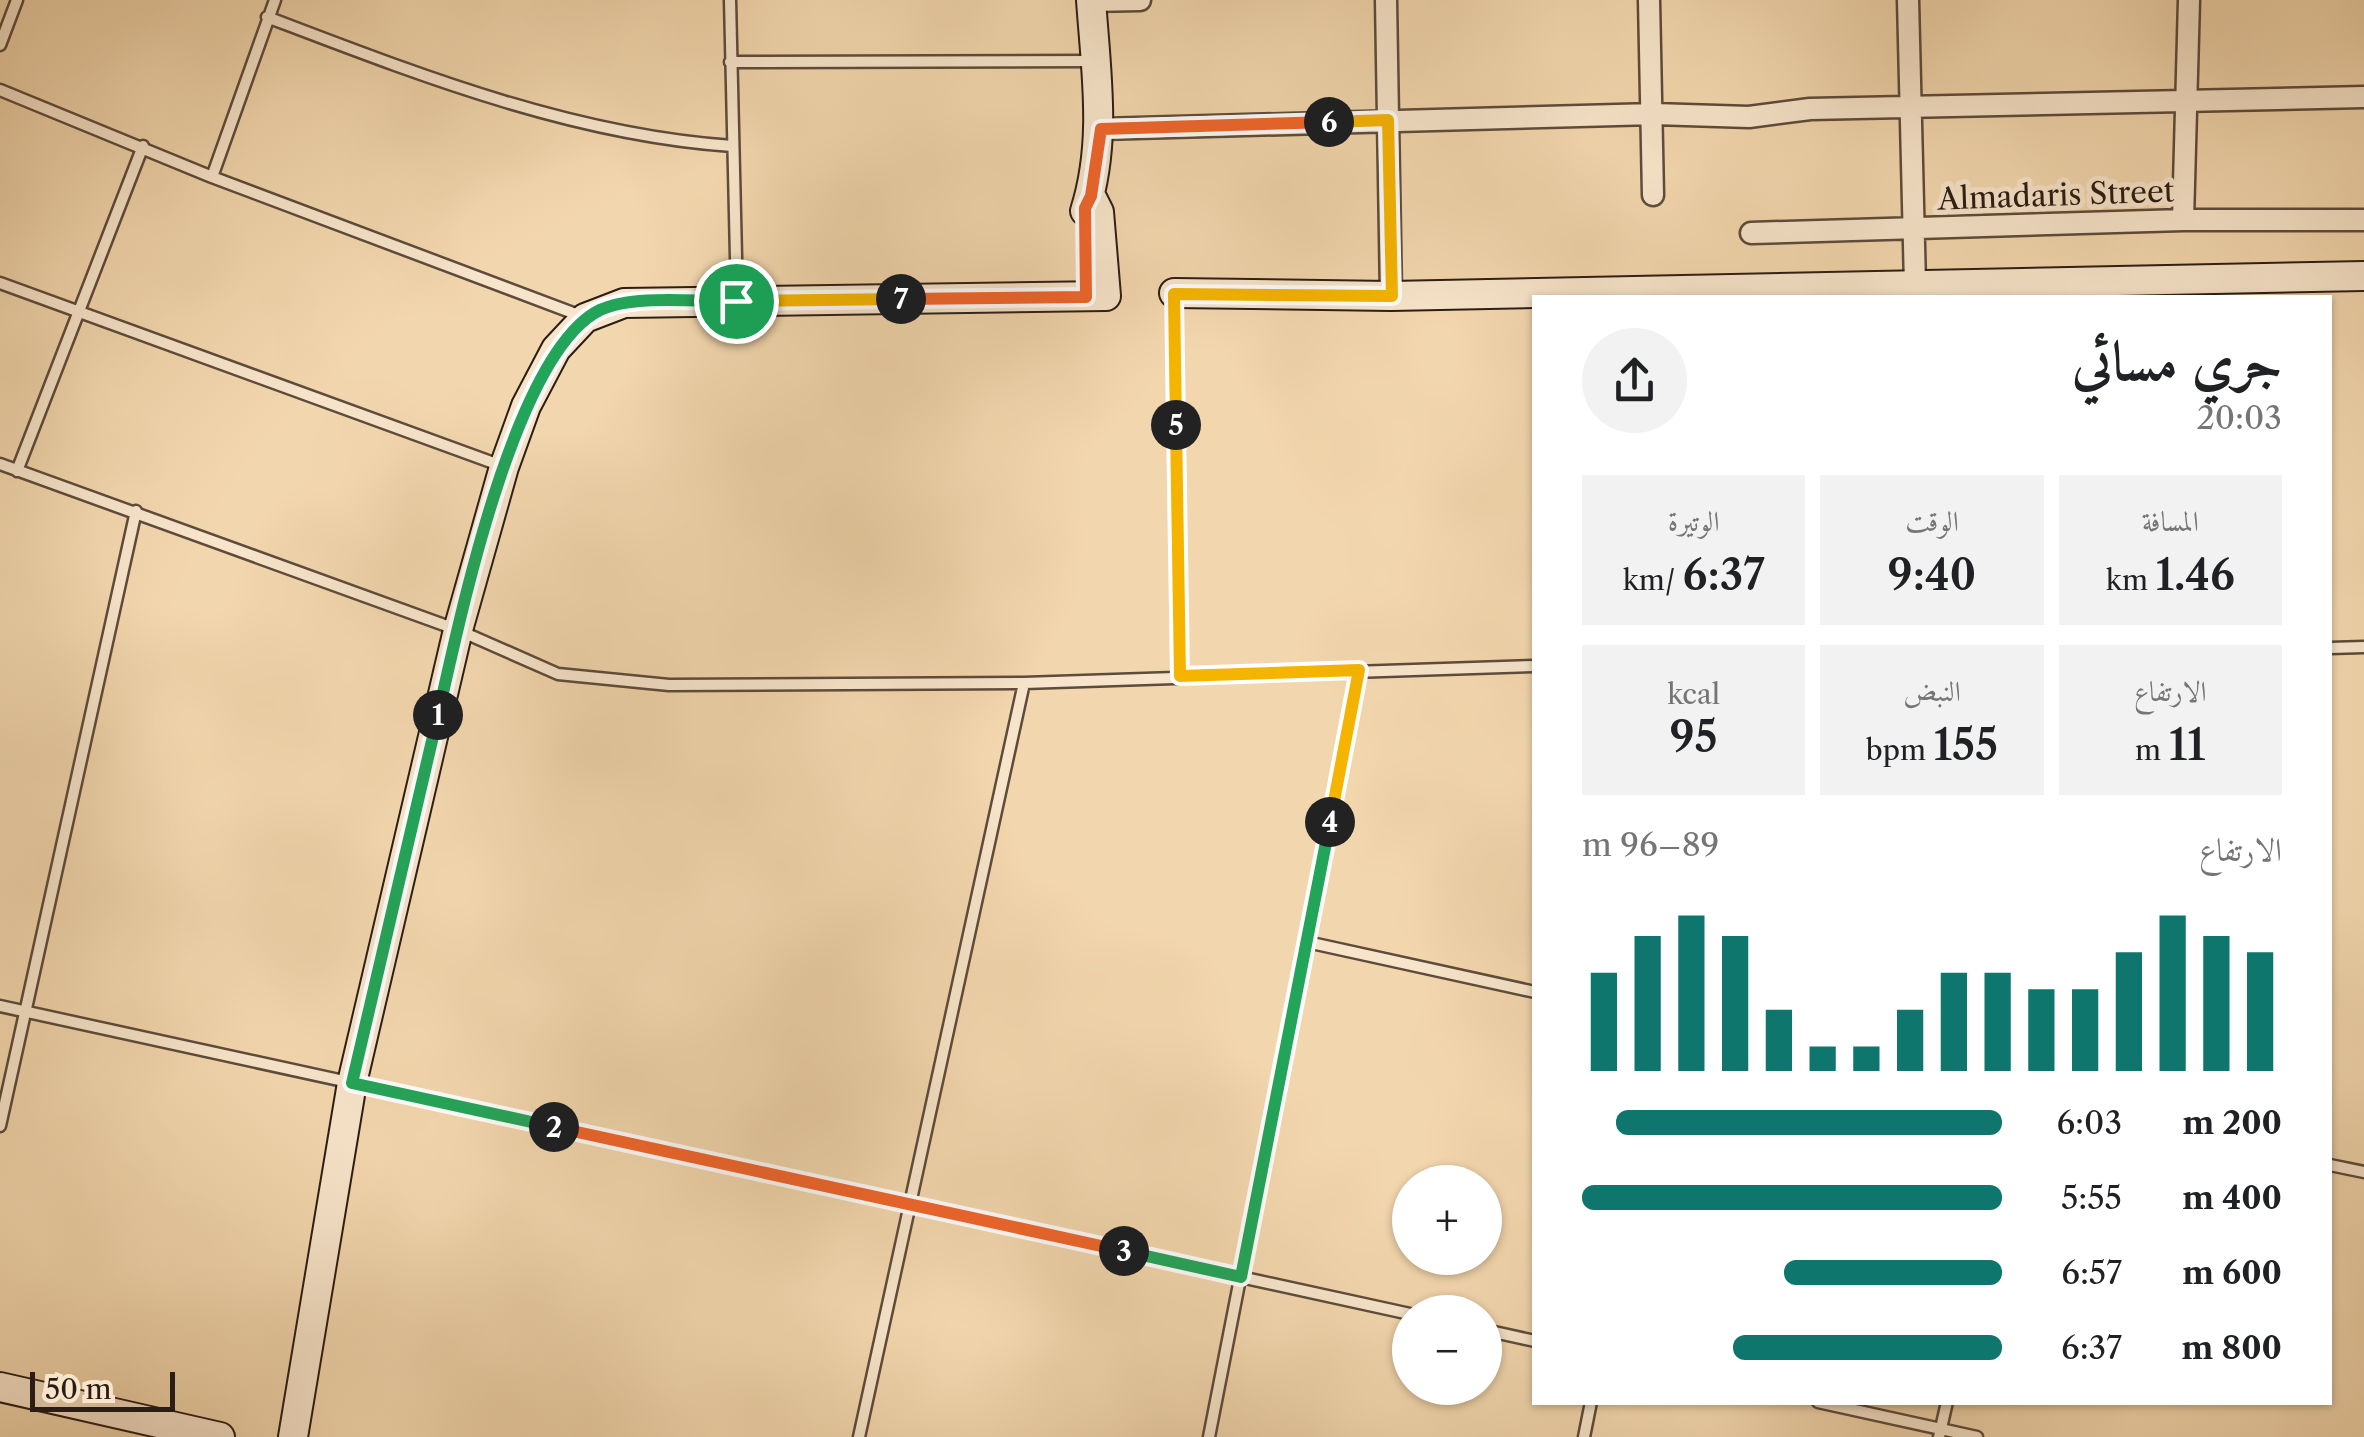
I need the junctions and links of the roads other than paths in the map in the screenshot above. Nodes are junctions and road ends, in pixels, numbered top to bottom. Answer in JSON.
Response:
{"nodes":[{"id":1,"x":17,"y":0,"type":"edge"},
{"id":2,"x":275,"y":0,"type":"edge"},
{"id":3,"x":730,"y":0,"type":"edge"},
{"id":4,"x":1091,"y":0,"type":"edge"},
{"id":5,"x":1140,"y":0,"type":"edge"},
{"id":6,"x":1386,"y":0,"type":"edge"},
{"id":7,"x":1650,"y":0,"type":"edge"},
{"id":8,"x":1908,"y":0,"type":"edge"},
{"id":9,"x":2190,"y":0,"type":"edge"},
{"id":10,"x":268,"y":17,"type":"junction"},
{"id":11,"x":0,"y":45,"type":"edge"},
{"id":12,"x":730,"y":62,"type":"junction"},
{"id":13,"x":1096,"y":62,"type":"junction"},
{"id":14,"x":0,"y":90,"type":"edge"},
{"id":15,"x":2364,"y":97,"type":"edge"},
{"id":16,"x":2188,"y":100,"type":"junction"},
{"id":17,"x":1909,"y":107,"type":"junction"},
{"id":18,"x":1654,"y":114,"type":"junction"},
{"id":19,"x":1388,"y":120,"type":"junction"},
{"id":20,"x":1101,"y":129,"type":"junction"},
{"id":21,"x":143,"y":146,"type":"junction"},
{"id":22,"x":732,"y":146,"type":"junction"},
{"id":23,"x":212,"y":177,"type":"junction"},
{"id":24,"x":1653,"y":195,"type":"dead end"},
{"id":25,"x":2183,"y":220,"type":"junction"},
{"id":26,"x":2364,"y":220,"type":"edge"},
{"id":27,"x":1914,"y":230,"type":"junction"},
{"id":28,"x":1751,"y":234,"type":"dead end"},
{"id":29,"x":2364,"y":276,"type":"edge"},
{"id":30,"x":0,"y":283,"type":"edge"},
{"id":31,"x":1915,"y":285,"type":"junction"},
{"id":32,"x":1174,"y":294,"type":"joint"},
{"id":33,"x":1392,"y":296,"type":"junction"},
{"id":34,"x":736,"y":301,"type":"junction"},
{"id":35,"x":79,"y":312,"type":"junction"},
{"id":36,"x":586,"y":318,"type":"junction"},
{"id":37,"x":0,"y":464,"type":"edge"},
{"id":38,"x":504,"y":466,"type":"junction"},
{"id":39,"x":18,"y":471,"type":"junction"},
{"id":40,"x":136,"y":512,"type":"junction"},
{"id":41,"x":458,"y":630,"type":"junction"},
{"id":42,"x":2364,"y":647,"type":"edge"},
{"id":43,"x":2332,"y":648,"type":"edge"},
{"id":44,"x":1532,"y":666,"type":"edge"},
{"id":45,"x":1359,"y":670,"type":"junction"},
{"id":46,"x":1180,"y":676,"type":"junction"},
{"id":47,"x":1024,"y":683,"type":"junction"},
{"id":48,"x":1307,"y":942,"type":"junction"},
{"id":49,"x":1532,"y":991,"type":"edge"},
{"id":50,"x":0,"y":1006,"type":"edge"},
{"id":51,"x":25,"y":1012,"type":"junction"},
{"id":52,"x":352,"y":1083,"type":"junction"},
{"id":53,"x":0,"y":1126,"type":"edge"},
{"id":54,"x":2332,"y":1164,"type":"edge"},
{"id":55,"x":2364,"y":1172,"type":"edge"},
{"id":56,"x":910,"y":1204,"type":"junction"},
{"id":57,"x":1241,"y":1277,"type":"junction"},
{"id":58,"x":1392,"y":1310,"type":"edge"},
{"id":59,"x":1502,"y":1334,"type":"edge"},
{"id":60,"x":1532,"y":1340,"type":"edge"},
{"id":61,"x":0,"y":1387,"type":"edge"},
{"id":62,"x":1590,"y":1405,"type":"edge"},
{"id":63,"x":1830,"y":1405,"type":"edge"},
{"id":64,"x":1946,"y":1405,"type":"edge"},
{"id":65,"x":1940,"y":1433,"type":"edge"},
{"id":66,"x":220,"y":1437,"type":"edge"},
{"id":67,"x":293,"y":1437,"type":"edge"},
{"id":68,"x":859,"y":1437,"type":"edge"},
{"id":69,"x":1209,"y":1437,"type":"edge"},
{"id":70,"x":1584,"y":1437,"type":"edge"},
{"id":71,"x":1977,"y":1437,"type":"edge"}],
"edges":[{"from":1,"to":11,"type":"lane"},
{"from":2,"to":10,"type":"lane"},
{"from":3,"to":12,"type":"lane"},
{"from":4,"to":5,"type":"street"},
{"from":4,"to":13,"type":"street"},
{"from":6,"to":19,"type":"street"},
{"from":7,"to":18,"type":"street"},
{"from":8,"to":17,"type":"street"},
{"from":9,"to":16,"type":"street"},
{"from":10,"to":22,"type":"lane"},
{"from":10,"to":23,"type":"lane"},
{"from":12,"to":13,"type":"lane"},
{"from":12,"to":22,"type":"lane"},
{"from":13,"to":20,"type":"street"},
{"from":14,"to":21,"type":"lane"},
{"from":15,"to":16,"type":"street"},
{"from":16,"to":17,"type":"street"},
{"from":16,"to":25,"type":"street"},
{"from":17,"to":18,"type":"street"},
{"from":17,"to":27,"type":"street"},
{"from":18,"to":19,"type":"street"},
{"from":18,"to":24,"type":"street"},
{"from":19,"to":20,"type":"street"},
{"from":19,"to":33,"type":"street"},
{"from":20,"to":34,"type":"street"},
{"from":21,"to":23,"type":"lane"},
{"from":21,"to":35,"type":"lane"},
{"from":22,"to":34,"type":"lane"},
{"from":23,"to":36,"type":"lane"},
{"from":25,"to":26,"type":"street","name":"Almadaris Street"},
{"from":25,"to":27,"type":"street","name":"Almadaris Street"},
{"from":27,"to":28,"type":"street","name":"Almadaris Street"},
{"from":27,"to":31,"type":"street"},
{"from":29,"to":31,"type":"street"},
{"from":30,"to":35,"type":"lane"},
{"from":31,"to":33,"type":"street"},
{"from":32,"to":33,"type":"street"},
{"from":32,"to":46,"type":"lane"},
{"from":34,"to":36,"type":"street"},
{"from":35,"to":38,"type":"lane"},
{"from":35,"to":39,"type":"lane"},
{"from":36,"to":38,"type":"street"},
{"from":37,"to":39,"type":"lane"},
{"from":38,"to":41,"type":"street"},
{"from":39,"to":40,"type":"lane"},
{"from":40,"to":41,"type":"lane"},
{"from":40,"to":51,"type":"lane"},
{"from":41,"to":47,"type":"lane"},
{"from":41,"to":52,"type":"street"},
{"from":42,"to":43,"type":"lane"},
{"from":44,"to":45,"type":"lane"},
{"from":45,"to":46,"type":"lane"},
{"from":45,"to":48,"type":"lane"},
{"from":46,"to":47,"type":"lane"},
{"from":47,"to":56,"type":"lane"},
{"from":48,"to":49,"type":"lane"},
{"from":48,"to":57,"type":"lane"},
{"from":50,"to":51,"type":"lane"},
{"from":51,"to":52,"type":"lane"},
{"from":51,"to":53,"type":"lane"},
{"from":52,"to":56,"type":"lane"},
{"from":52,"to":67,"type":"street"},
{"from":54,"to":55,"type":"lane"},
{"from":56,"to":57,"type":"lane"},
{"from":56,"to":68,"type":"lane"},
{"from":57,"to":58,"type":"lane"},
{"from":57,"to":69,"type":"lane"},
{"from":59,"to":60,"type":"lane"},
{"from":61,"to":66,"type":"street"},
{"from":62,"to":70,"type":"lane"},
{"from":63,"to":65,"type":"lane"},
{"from":64,"to":65,"type":"lane"},
{"from":65,"to":71,"type":"lane"}]}
